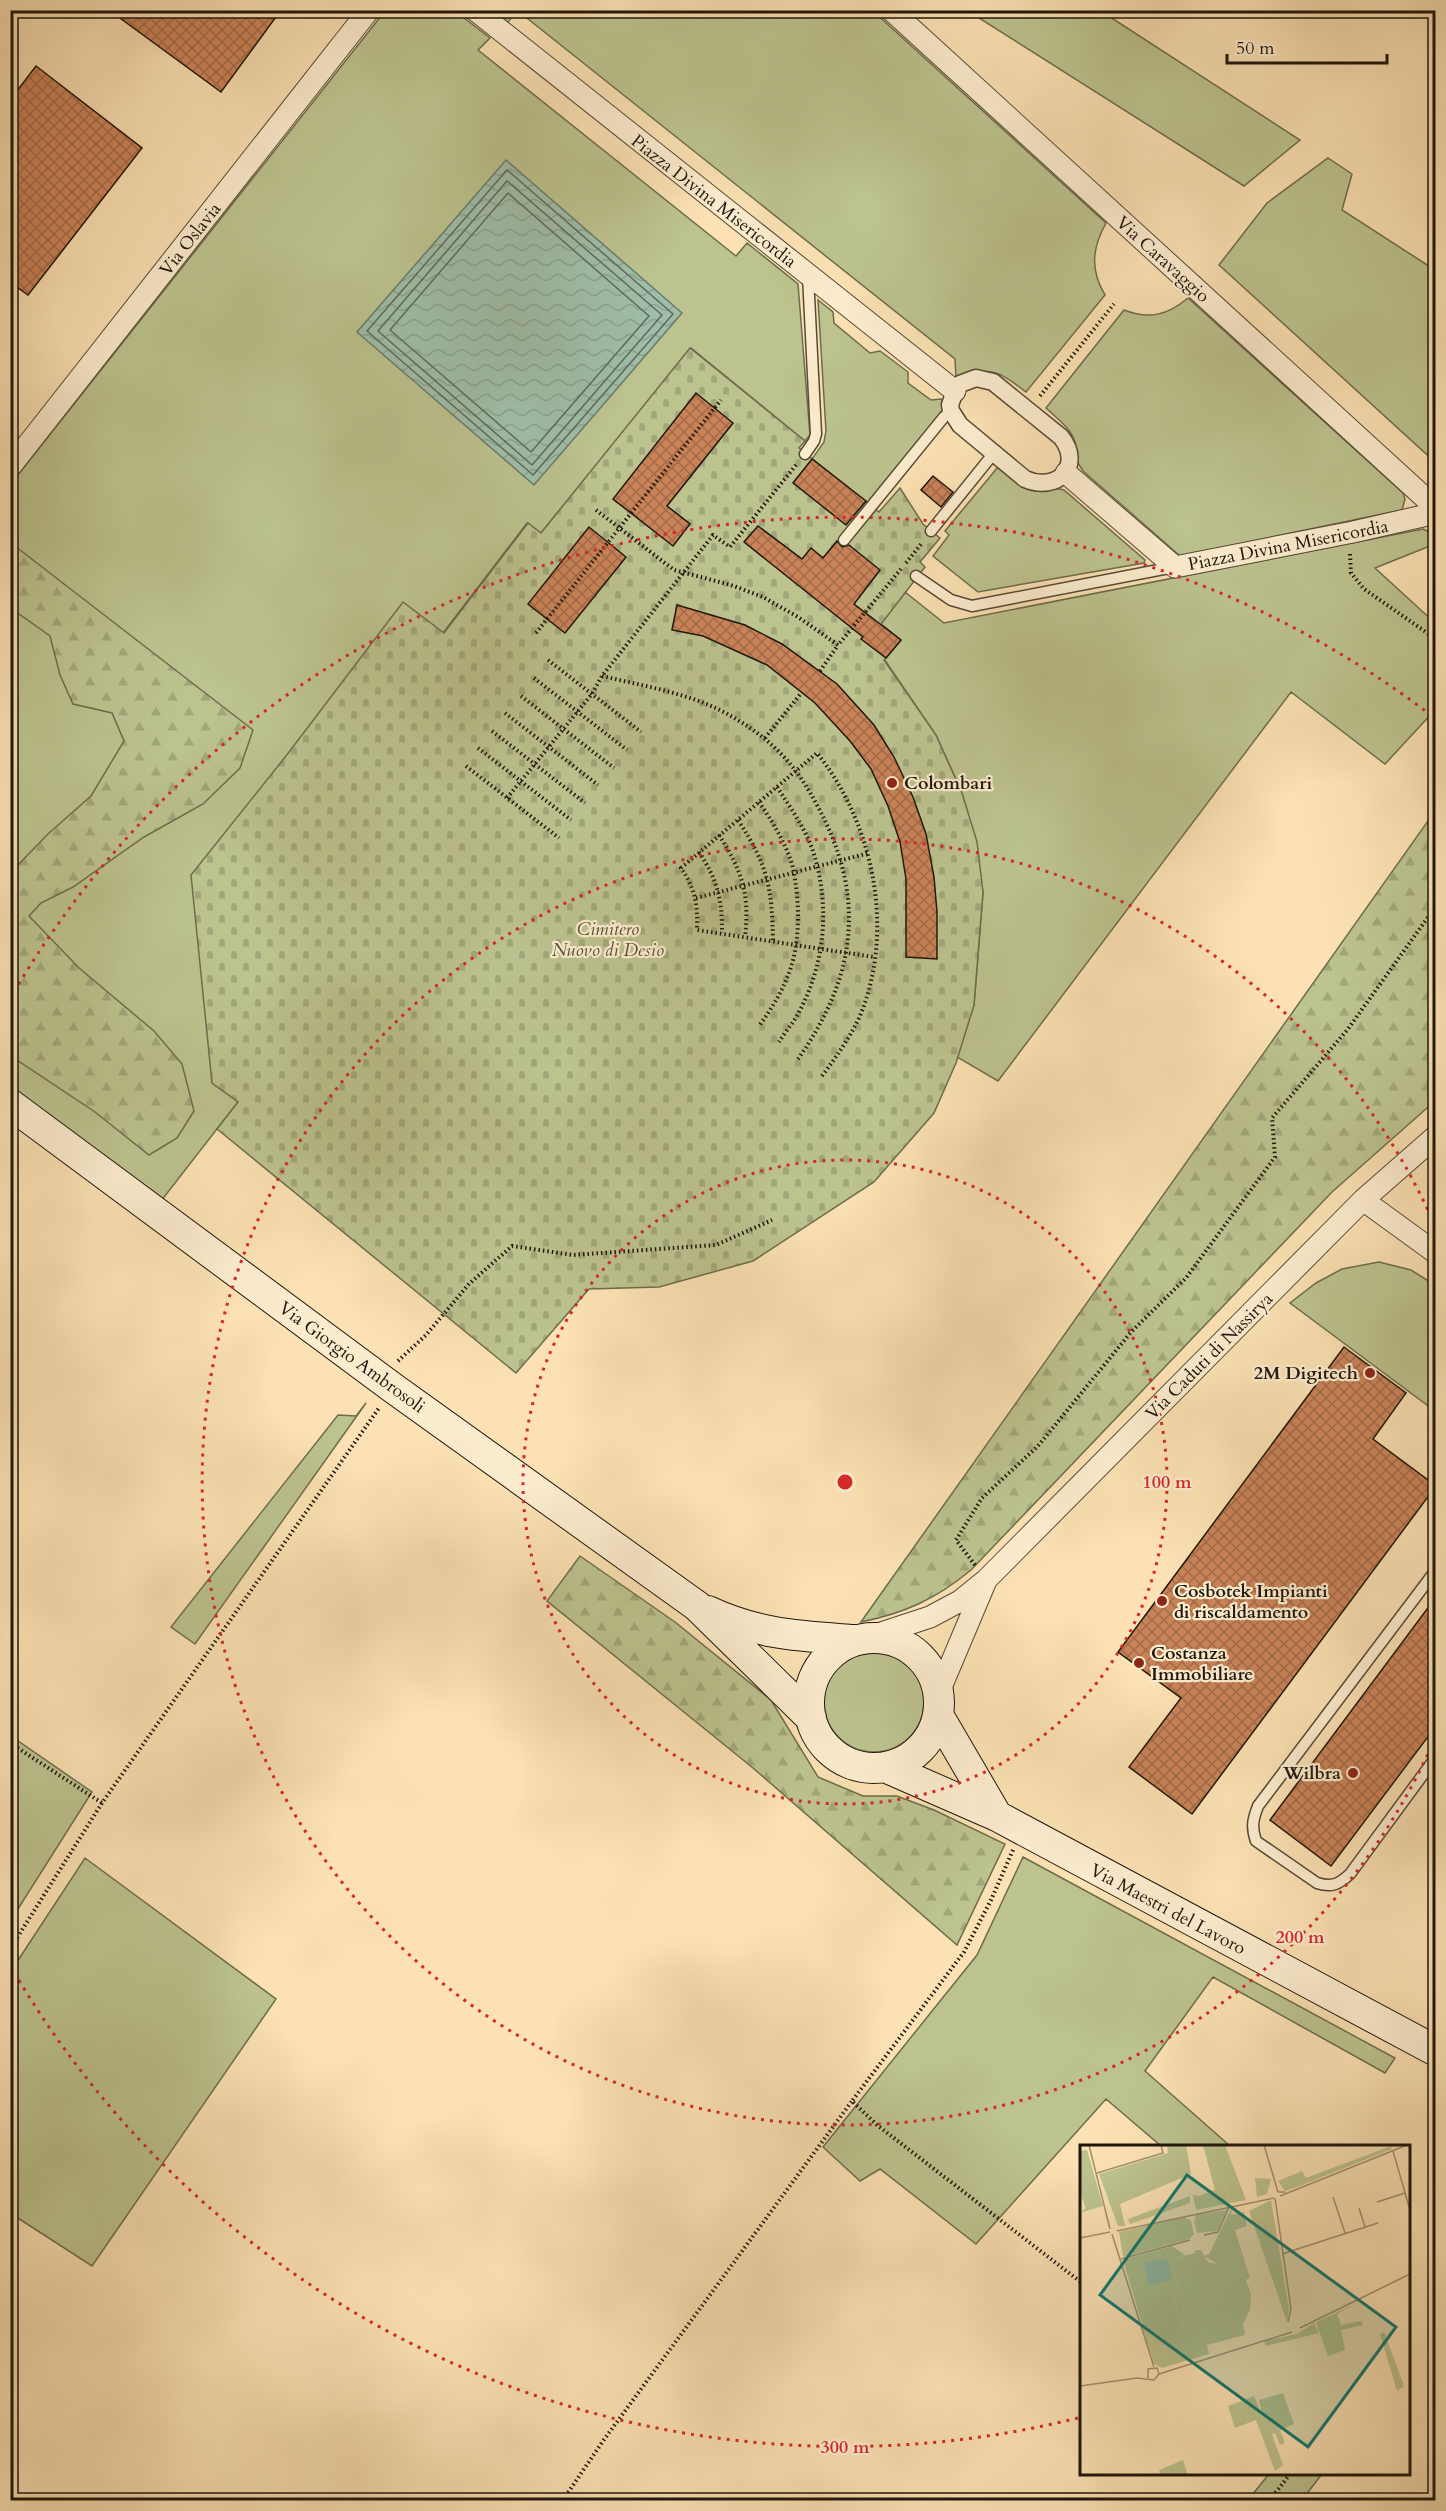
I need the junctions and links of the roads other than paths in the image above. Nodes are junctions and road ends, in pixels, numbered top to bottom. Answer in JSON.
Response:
{"nodes":[{"id":1,"x":369,"y":10,"type":"edge"},
{"id":2,"x":475,"y":10,"type":"edge"},
{"id":3,"x":891,"y":10,"type":"edge"},
{"id":4,"x":808,"y":276,"type":"junction"},
{"id":5,"x":953,"y":401,"type":"junction"},
{"id":6,"x":994,"y":453,"type":"junction"},
{"id":7,"x":805,"y":454,"type":"road end"},
{"id":8,"x":10,"y":467,"type":"edge"},
{"id":9,"x":1066,"y":473,"type":"junction"},
{"id":10,"x":1436,"y":508,"type":"edge"},
{"id":11,"x":1436,"y":513,"type":"edge"},
{"id":12,"x":931,"y":531,"type":"road end"},
{"id":13,"x":844,"y":540,"type":"dead end"},
{"id":14,"x":1175,"y":567,"type":"junction"},
{"id":15,"x":916,"y":576,"type":"dead end"},
{"id":16,"x":10,"y":1104,"type":"edge"},
{"id":17,"x":1436,"y":1136,"type":"edge"},
{"id":18,"x":1363,"y":1200,"type":"junction"},
{"id":19,"x":1436,"y":1253,"type":"edge"},
{"id":20,"x":1436,"y":1570,"type":"edge"},
{"id":21,"x":986,"y":1580,"type":"junction"},
{"id":22,"x":697,"y":1606,"type":"junction"},
{"id":23,"x":860,"y":1639,"type":"junction"},
{"id":24,"x":938,"y":1704,"type":"junction"},
{"id":25,"x":811,"y":1718,"type":"junction"},
{"id":26,"x":1436,"y":1757,"type":"edge"},
{"id":27,"x":885,"y":1767,"type":"junction"},
{"id":28,"x":1009,"y":1823,"type":"junction"},
{"id":29,"x":1436,"y":2051,"type":"edge"}],
"edges":[{"from":1,"to":8,"type":"street","name":"Via Oslavia"},
{"from":2,"to":4,"type":"street","name":"Piazza Divina Misericordia"},
{"from":3,"to":10,"type":"street","name":"Via Caravaggio"},
{"from":4,"to":5,"type":"street","name":"Piazza Divina Misericordia"},
{"from":4,"to":7,"type":"lane"},
{"from":5,"to":6,"type":"street","name":"Piazza Divina Misericordia"},
{"from":5,"to":9,"type":"street"},
{"from":5,"to":13,"type":"lane"},
{"from":6,"to":9,"type":"street","name":"Piazza Divina Misericordia"},
{"from":6,"to":12,"type":"lane"},
{"from":9,"to":14,"type":"street","name":"Piazza Divina Misericordia"},
{"from":11,"to":14,"type":"street","name":"Piazza Divina Misericordia"},
{"from":14,"to":15,"type":"lane"},
{"from":16,"to":22,"type":"main road","name":"Via Giorgio Ambrosoli"},
{"from":17,"to":18,"type":"street","name":"Via Caduti di Nassirya"},
{"from":18,"to":19,"type":"street"},
{"from":18,"to":21,"type":"street","name":"Via Caduti di Nassirya"},
{"from":20,"to":26,"type":"lane"},
{"from":21,"to":23,"type":"street","name":"Via Caduti di Nassirya"},
{"from":21,"to":24,"type":"street","name":"Via Caduti di Nassirya"},
{"from":22,"to":23,"type":"main road","name":"Via Giorgio Ambrosoli"},
{"from":22,"to":25,"type":"main road","name":"Via Giorgio Ambrosoli"},
{"from":23,"to":24,"type":"main road"},
{"from":23,"to":25,"type":"main road"},
{"from":24,"to":27,"type":"main road"},
{"from":24,"to":28,"type":"main road"},
{"from":25,"to":27,"type":"main road"},
{"from":27,"to":28,"type":"main road","name":"Via Maestri del Lavoro"},
{"from":28,"to":29,"type":"main road","name":"Via Maestri del Lavoro"}]}
